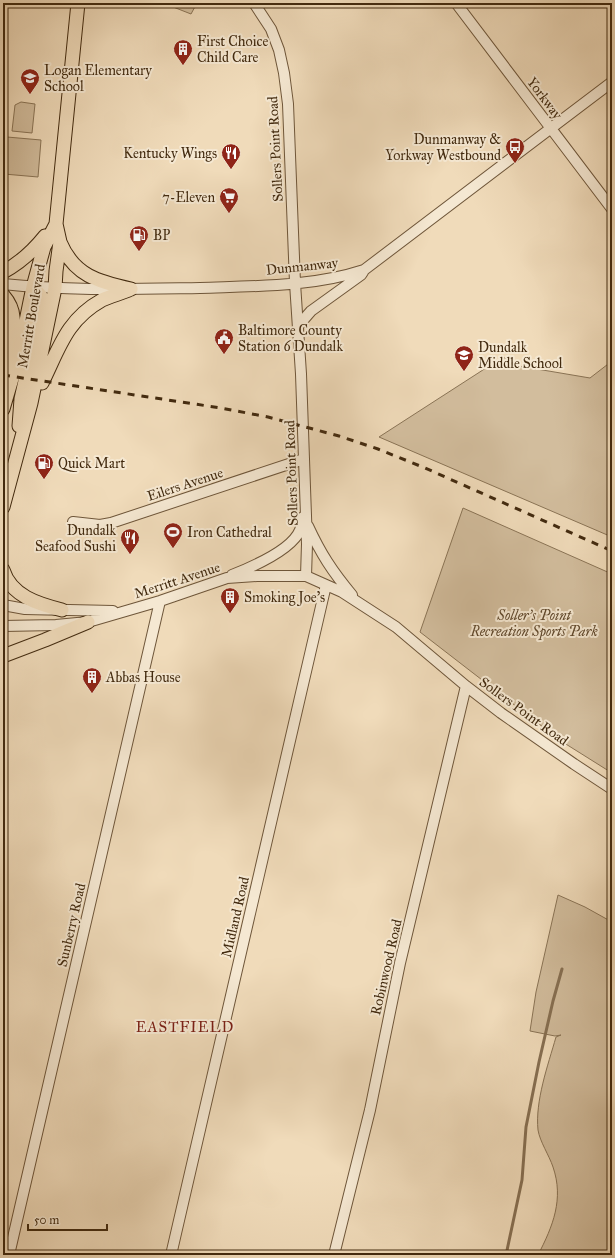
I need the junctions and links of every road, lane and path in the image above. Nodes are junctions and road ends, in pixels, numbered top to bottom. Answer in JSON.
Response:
{"nodes":[{"id":1,"x":78,"y":3,"type":"edge"},
{"id":2,"x":254,"y":3,"type":"edge"},
{"id":3,"x":456,"y":3,"type":"edge"},
{"id":4,"x":612,"y":82,"type":"edge"},
{"id":5,"x":551,"y":129,"type":"junction"},
{"id":6,"x":612,"y":209,"type":"edge"},
{"id":7,"x":56,"y":224,"type":"junction"},
{"id":8,"x":60,"y":242,"type":"junction"},
{"id":9,"x":364,"y":270,"type":"junction"},
{"id":10,"x":3,"y":272,"type":"edge"},
{"id":11,"x":295,"y":283,"type":"junction"},
{"id":12,"x":3,"y":284,"type":"edge"},
{"id":13,"x":33,"y":287,"type":"junction"},
{"id":14,"x":55,"y":288,"type":"junction"},
{"id":15,"x":131,"y":289,"type":"junction"},
{"id":16,"x":3,"y":295,"type":"edge"},
{"id":17,"x":298,"y":326,"type":"junction"},
{"id":18,"x":3,"y":370,"type":"edge"},
{"id":19,"x":31,"y":403,"type":"junction"},
{"id":20,"x":3,"y":409,"type":"edge"},
{"id":21,"x":18,"y":452,"type":"junction"},
{"id":22,"x":304,"y":459,"type":"junction"},
{"id":23,"x":306,"y":502,"type":"junction"},
{"id":24,"x":3,"y":507,"type":"edge"},
{"id":25,"x":73,"y":522,"type":"dead end"},
{"id":26,"x":307,"y":522,"type":"junction"},
{"id":27,"x":3,"y":570,"type":"edge"},
{"id":28,"x":306,"y":576,"type":"junction"},
{"id":29,"x":227,"y":578,"type":"junction"},
{"id":30,"x":326,"y":585,"type":"junction"},
{"id":31,"x":160,"y":601,"type":"junction"},
{"id":32,"x":358,"y":602,"type":"junction"},
{"id":33,"x":3,"y":605,"type":"edge"},
{"id":34,"x":62,"y":610,"type":"junction"},
{"id":35,"x":129,"y":610,"type":"junction"},
{"id":36,"x":88,"y":622,"type":"junction"},
{"id":37,"x":3,"y":626,"type":"edge"},
{"id":38,"x":3,"y":656,"type":"edge"},
{"id":39,"x":466,"y":686,"type":"junction"},
{"id":40,"x":612,"y":789,"type":"edge"},
{"id":41,"x":9,"y":1255,"type":"edge"},
{"id":42,"x":171,"y":1255,"type":"edge"},
{"id":43,"x":334,"y":1255,"type":"edge"}],
"edges":[{"from":1,"to":7,"type":"main road","name":"Merritt Boulevard"},
{"from":2,"to":11,"type":"street","name":"Sollers Point Road"},
{"from":3,"to":5,"type":"street","name":"Yorkway"},
{"from":4,"to":5,"type":"street","name":"Dunmanway"},
{"from":5,"to":6,"type":"street","name":"Yorkway"},
{"from":5,"to":9,"type":"street","name":"Dunmanway"},
{"from":7,"to":8,"type":"main road","name":"Merritt Boulevard"},
{"from":7,"to":10,"type":"main road"},
{"from":7,"to":13,"type":"main road","name":"Merritt Boulevard"},
{"from":8,"to":14,"type":"main road","name":"Merritt Boulevard"},
{"from":8,"to":15,"type":"main road"},
{"from":9,"to":11,"type":"street","name":"Dunmanway"},
{"from":9,"to":17,"type":"street"},
{"from":11,"to":15,"type":"street","name":"Dunmanway"},
{"from":11,"to":17,"type":"street","name":"Sollers Point Road"},
{"from":12,"to":13,"type":"street","name":"Dunmanway"},
{"from":13,"to":14,"type":"street","name":"Dunmanway"},
{"from":13,"to":20,"type":"main road","name":"Merritt Boulevard"},
{"from":13,"to":21,"type":"main road"},
{"from":14,"to":15,"type":"street","name":"Dunmanway"},
{"from":14,"to":19,"type":"main road","name":"Merritt Boulevard"},
{"from":15,"to":19,"type":"main road"},
{"from":16,"to":18,"type":"main road"},
{"from":17,"to":22,"type":"street","name":"Sollers Point Road"},
{"from":19,"to":21,"type":"main road","name":"Merritt Boulevard"},
{"from":21,"to":24,"type":"main road","name":"Merritt Boulevard"},
{"from":22,"to":23,"type":"street","name":"Sollers Point Road"},
{"from":22,"to":25,"type":"street","name":"Eilers Avenue"},
{"from":23,"to":26,"type":"street","name":"Sollers Point Road"},
{"from":23,"to":29,"type":"street"},
{"from":26,"to":28,"type":"street","name":"Sollers Point Road"},
{"from":26,"to":32,"type":"street"},
{"from":27,"to":34,"type":"main road"},
{"from":28,"to":29,"type":"street","name":"Merritt Avenue"},
{"from":28,"to":30,"type":"street","name":"Sollers Point Road"},
{"from":29,"to":31,"type":"street","name":"Merritt Avenue"},
{"from":30,"to":32,"type":"street","name":"Sollers Point Road"},
{"from":30,"to":42,"type":"street","name":"Midland Road"},
{"from":31,"to":35,"type":"street","name":"Merritt Avenue"},
{"from":31,"to":41,"type":"street","name":"Sunberry Road"},
{"from":32,"to":39,"type":"street","name":"Sollers Point Road"},
{"from":33,"to":34,"type":"street","name":"Merritt Avenue"},
{"from":34,"to":35,"type":"street","name":"Merritt Avenue"},
{"from":35,"to":36,"type":"street","name":"Merritt Avenue"},
{"from":36,"to":37,"type":"street","name":"Merritt Avenue"},
{"from":36,"to":38,"type":"main road"},
{"from":39,"to":40,"type":"street","name":"Sollers Point Road"},
{"from":39,"to":43,"type":"street","name":"Robinwood Road"}]}
